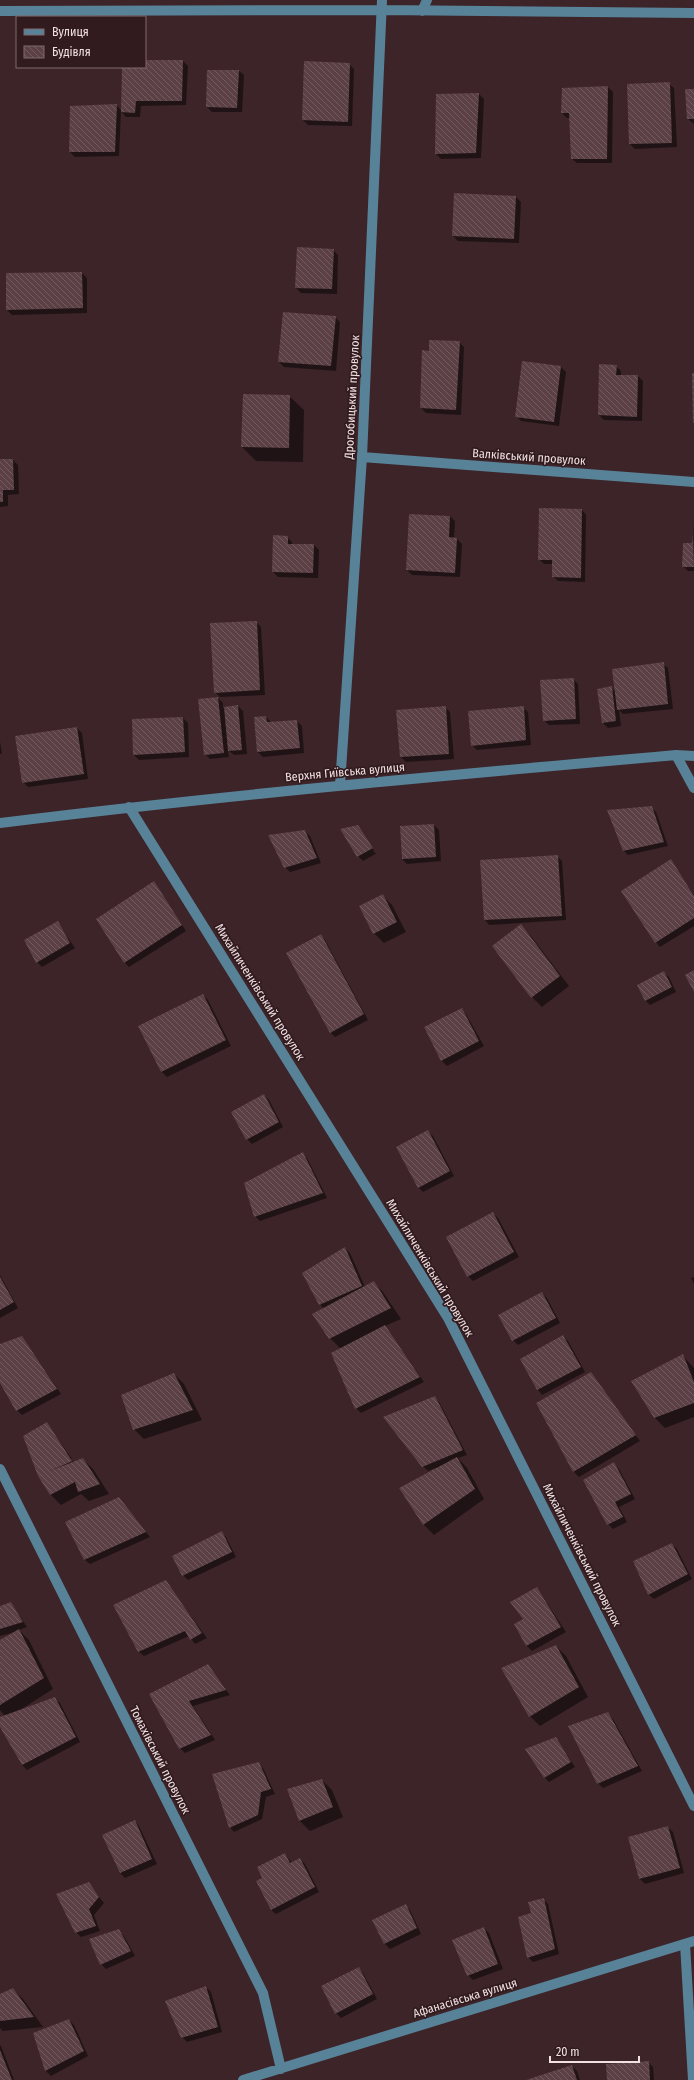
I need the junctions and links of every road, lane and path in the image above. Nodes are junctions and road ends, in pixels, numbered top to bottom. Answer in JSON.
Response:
{"nodes":[{"id":1,"x":427,"y":0,"type":"edge"},
{"id":2,"x":382,"y":5,"type":"edge"},
{"id":3,"x":0,"y":11,"type":"edge"},
{"id":4,"x":422,"y":11,"type":"junction"},
{"id":5,"x":694,"y":13,"type":"edge"},
{"id":6,"x":362,"y":457,"type":"junction"},
{"id":7,"x":694,"y":482,"type":"edge"},
{"id":8,"x":676,"y":755,"type":"junction"},
{"id":9,"x":694,"y":756,"type":"edge"},
{"id":10,"x":340,"y":785,"type":"junction"},
{"id":11,"x":694,"y":788,"type":"edge"},
{"id":12,"x":129,"y":807,"type":"junction"},
{"id":13,"x":0,"y":823,"type":"edge"},
{"id":14,"x":0,"y":1469,"type":"edge"},
{"id":15,"x":694,"y":1806,"type":"edge"},
{"id":16,"x":689,"y":1942,"type":"edge"},
{"id":17,"x":282,"y":2069,"type":"junction"},
{"id":18,"x":243,"y":2080,"type":"edge"},
{"id":19,"x":693,"y":2080,"type":"edge"}],
"edges":[{"from":1,"to":4,"type":"street"},
{"from":2,"to":3,"type":"street"},
{"from":2,"to":4,"type":"street"},
{"from":2,"to":6,"type":"street","name":"Дрогобицький провулок"},
{"from":4,"to":5,"type":"street"},
{"from":6,"to":7,"type":"street","name":"Валківський провулок"},
{"from":6,"to":10,"type":"street","name":"Дрогобицький провулок"},
{"from":8,"to":9,"type":"street","name":"Верхня Гиївська вулиця"},
{"from":8,"to":10,"type":"street","name":"Верхня Гиївська вулиця"},
{"from":8,"to":11,"type":"street"},
{"from":10,"to":12,"type":"street","name":"Верхня Гиївська вулиця"},
{"from":12,"to":13,"type":"street","name":"Верхня Гиївська вулиця"},
{"from":12,"to":15,"type":"street","name":"Михайличенківський провулок"},
{"from":14,"to":17,"type":"street","name":"Томахівський провулок"},
{"from":16,"to":17,"type":"street","name":"Афанасівська вулиця"},
{"from":16,"to":19,"type":"street"},
{"from":17,"to":18,"type":"street","name":"Афанасівська вулиця"}]}
